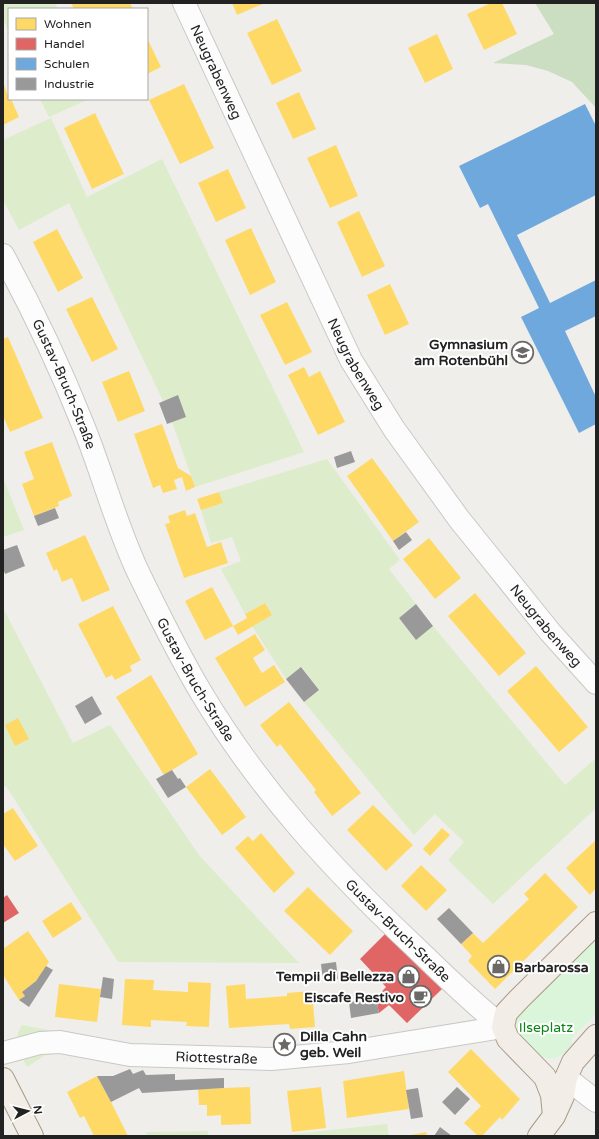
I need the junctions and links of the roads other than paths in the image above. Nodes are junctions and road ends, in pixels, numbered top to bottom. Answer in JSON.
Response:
{"nodes":[{"id":1,"x":184,"y":3,"type":"edge"},
{"id":2,"x":3,"y":255,"type":"edge"},
{"id":3,"x":596,"y":684,"type":"edge"},
{"id":4,"x":596,"y":923,"type":"edge"},
{"id":5,"x":502,"y":1027,"type":"junction"},
{"id":6,"x":596,"y":1036,"type":"edge"},
{"id":7,"x":3,"y":1053,"type":"edge"},
{"id":8,"x":555,"y":1077,"type":"junction"},
{"id":9,"x":3,"y":1079,"type":"edge"},
{"id":10,"x":596,"y":1101,"type":"edge"},
{"id":11,"x":32,"y":1136,"type":"edge"},
{"id":12,"x":539,"y":1136,"type":"edge"}],
"edges":[{"from":1,"to":3,"type":"street","name":"Neugrabenweg"},
{"from":2,"to":5,"type":"street","name":"Gustav-Bruch-Straße"},
{"from":4,"to":5,"type":"main road"},
{"from":5,"to":7,"type":"street","name":"Riottestraße"},
{"from":5,"to":8,"type":"main road"},
{"from":6,"to":8,"type":"main road"},
{"from":8,"to":10,"type":"street"},
{"from":8,"to":12,"type":"main road"},
{"from":9,"to":11,"type":"main road"}]}
